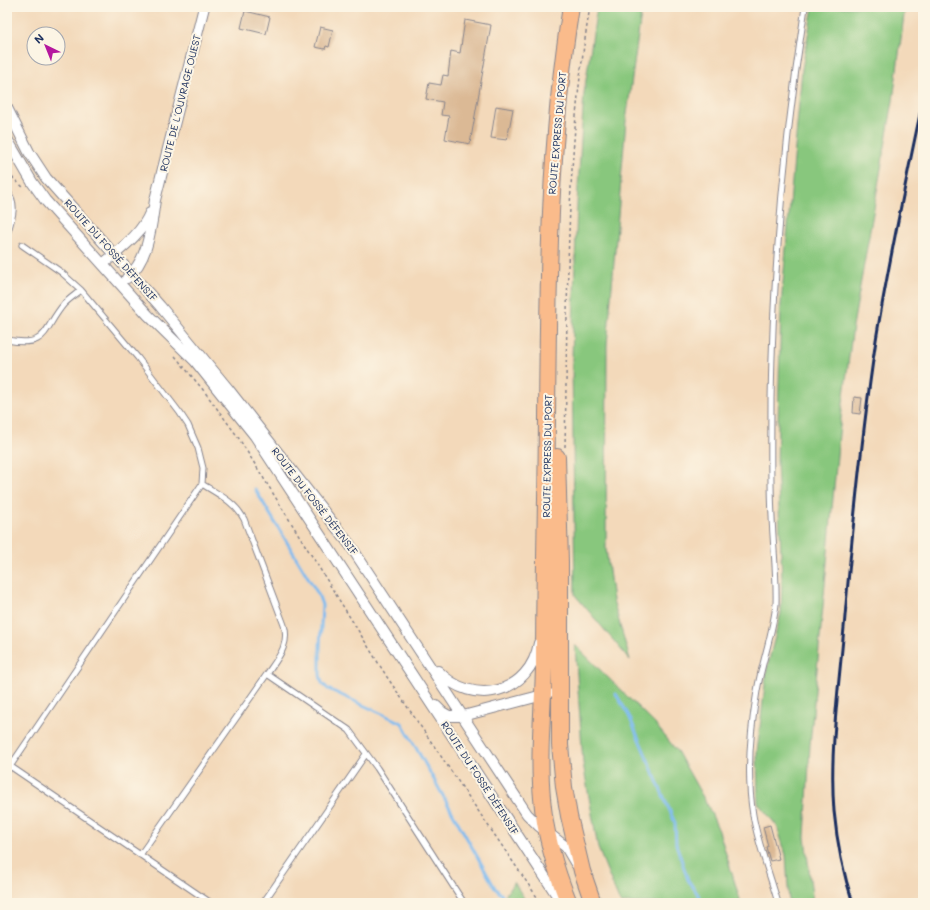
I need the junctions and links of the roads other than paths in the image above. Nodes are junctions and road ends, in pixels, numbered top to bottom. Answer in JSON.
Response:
{"nodes":[{"id":1,"x":204,"y":7,"type":"edge"},
{"id":2,"x":571,"y":7,"type":"edge"},
{"id":3,"x":581,"y":7,"type":"edge"},
{"id":4,"x":806,"y":7,"type":"edge"},
{"id":5,"x":8,"y":115,"type":"edge"},
{"id":6,"x":7,"y":139,"type":"edge"},
{"id":7,"x":7,"y":191,"type":"edge"},
{"id":8,"x":155,"y":200,"type":"junction"},
{"id":9,"x":7,"y":234,"type":"edge"},
{"id":10,"x":22,"y":245,"type":"dead end"},
{"id":11,"x":114,"y":254,"type":"junction"},
{"id":12,"x":103,"y":264,"type":"junction"},
{"id":13,"x":132,"y":274,"type":"junction"},
{"id":14,"x":121,"y":284,"type":"junction"},
{"id":15,"x":81,"y":290,"type":"junction"},
{"id":16,"x":7,"y":340,"type":"edge"},
{"id":17,"x":202,"y":484,"type":"junction"},
{"id":18,"x":542,"y":639,"type":"junction"},
{"id":19,"x":416,"y":645,"type":"junction"},
{"id":20,"x":267,"y":674,"type":"junction"},
{"id":21,"x":559,"y":674,"type":"junction"},
{"id":22,"x":426,"y":695,"type":"junction"},
{"id":23,"x":543,"y":695,"type":"junction"},
{"id":24,"x":463,"y":716,"type":"junction"},
{"id":25,"x":366,"y":754,"type":"junction"},
{"id":26,"x":9,"y":765,"type":"edge"},
{"id":27,"x":7,"y":771,"type":"edge"},
{"id":28,"x":546,"y":832,"type":"junction"},
{"id":29,"x":140,"y":855,"type":"junction"},
{"id":30,"x":585,"y":879,"type":"junction"},
{"id":31,"x":210,"y":903,"type":"edge"},
{"id":32,"x":263,"y":903,"type":"edge"},
{"id":33,"x":464,"y":903,"type":"edge"},
{"id":34,"x":562,"y":903,"type":"edge"},
{"id":35,"x":569,"y":903,"type":"edge"},
{"id":36,"x":593,"y":903,"type":"edge"},
{"id":37,"x":778,"y":903,"type":"edge"}],
"edges":[{"from":1,"to":8,"type":"street","name":"ROUTE DE L'OUVRAGE OUEST"},
{"from":2,"to":18,"type":"main road","name":"ROUTE EXPRESS DU PORT"},
{"from":3,"to":21,"type":"main road","name":"ROUTE EXPRESS DU PORT"},
{"from":4,"to":37,"type":"lane"},
{"from":5,"to":11,"type":"street","name":"ROUTE DU FOSSÉ DÉFENSIF"},
{"from":6,"to":12,"type":"street","name":"ROUTE DU FOSSÉ DÉFENSIF"},
{"from":7,"to":9,"type":"lane"},
{"from":8,"to":11,"type":"street","name":"ROUTE DE L'OUVRAGE OUEST"},
{"from":8,"to":13,"type":"street","name":"ROUTE DE L'OUVRAGE OUEST"},
{"from":10,"to":15,"type":"lane"},
{"from":11,"to":12,"type":"street","name":"ROUTE DE L'OUVRAGE OUEST"},
{"from":11,"to":13,"type":"street","name":"ROUTE DU FOSSÉ DÉFENSIF"},
{"from":12,"to":14,"type":"street","name":"ROUTE DU FOSSÉ DÉFENSIF"},
{"from":13,"to":14,"type":"street","name":"ROUTE DE L'OUVRAGE OUEST"},
{"from":13,"to":19,"type":"street","name":"ROUTE DU FOSSÉ DÉFENSIF"},
{"from":14,"to":22,"type":"street","name":"ROUTE DU FOSSÉ DÉFENSIF"},
{"from":15,"to":16,"type":"lane"},
{"from":15,"to":17,"type":"lane"},
{"from":17,"to":20,"type":"lane"},
{"from":17,"to":26,"type":"lane"},
{"from":18,"to":19,"type":"street"},
{"from":18,"to":23,"type":"main road","name":"ROUTE EXPRESS DU PORT"},
{"from":19,"to":24,"type":"street","name":"ROUTE DU FOSSÉ DÉFENSIF"},
{"from":20,"to":25,"type":"lane"},
{"from":20,"to":29,"type":"lane"},
{"from":21,"to":23,"type":"street"},
{"from":21,"to":30,"type":"main road","name":"ROUTE EXPRESS DU PORT"},
{"from":22,"to":24,"type":"street"},
{"from":22,"to":34,"type":"street","name":"ROUTE DU FOSSÉ DÉFENSIF"},
{"from":23,"to":24,"type":"street"},
{"from":23,"to":28,"type":"main road","name":"ROUTE EXPRESS DU PORT"},
{"from":24,"to":28,"type":"street","name":"ROUTE DU FOSSÉ DÉFENSIF"},
{"from":25,"to":32,"type":"lane"},
{"from":25,"to":33,"type":"lane"},
{"from":26,"to":27,"type":"lane"},
{"from":26,"to":29,"type":"lane"},
{"from":28,"to":30,"type":"street","name":"ROUTE DU FOSSÉ DÉFENSIF"},
{"from":28,"to":35,"type":"main road","name":"ROUTE EXPRESS DU PORT"},
{"from":29,"to":31,"type":"lane"},
{"from":30,"to":36,"type":"main road","name":"ROUTE DU FOSSÉ DÉFENSIF"}]}
